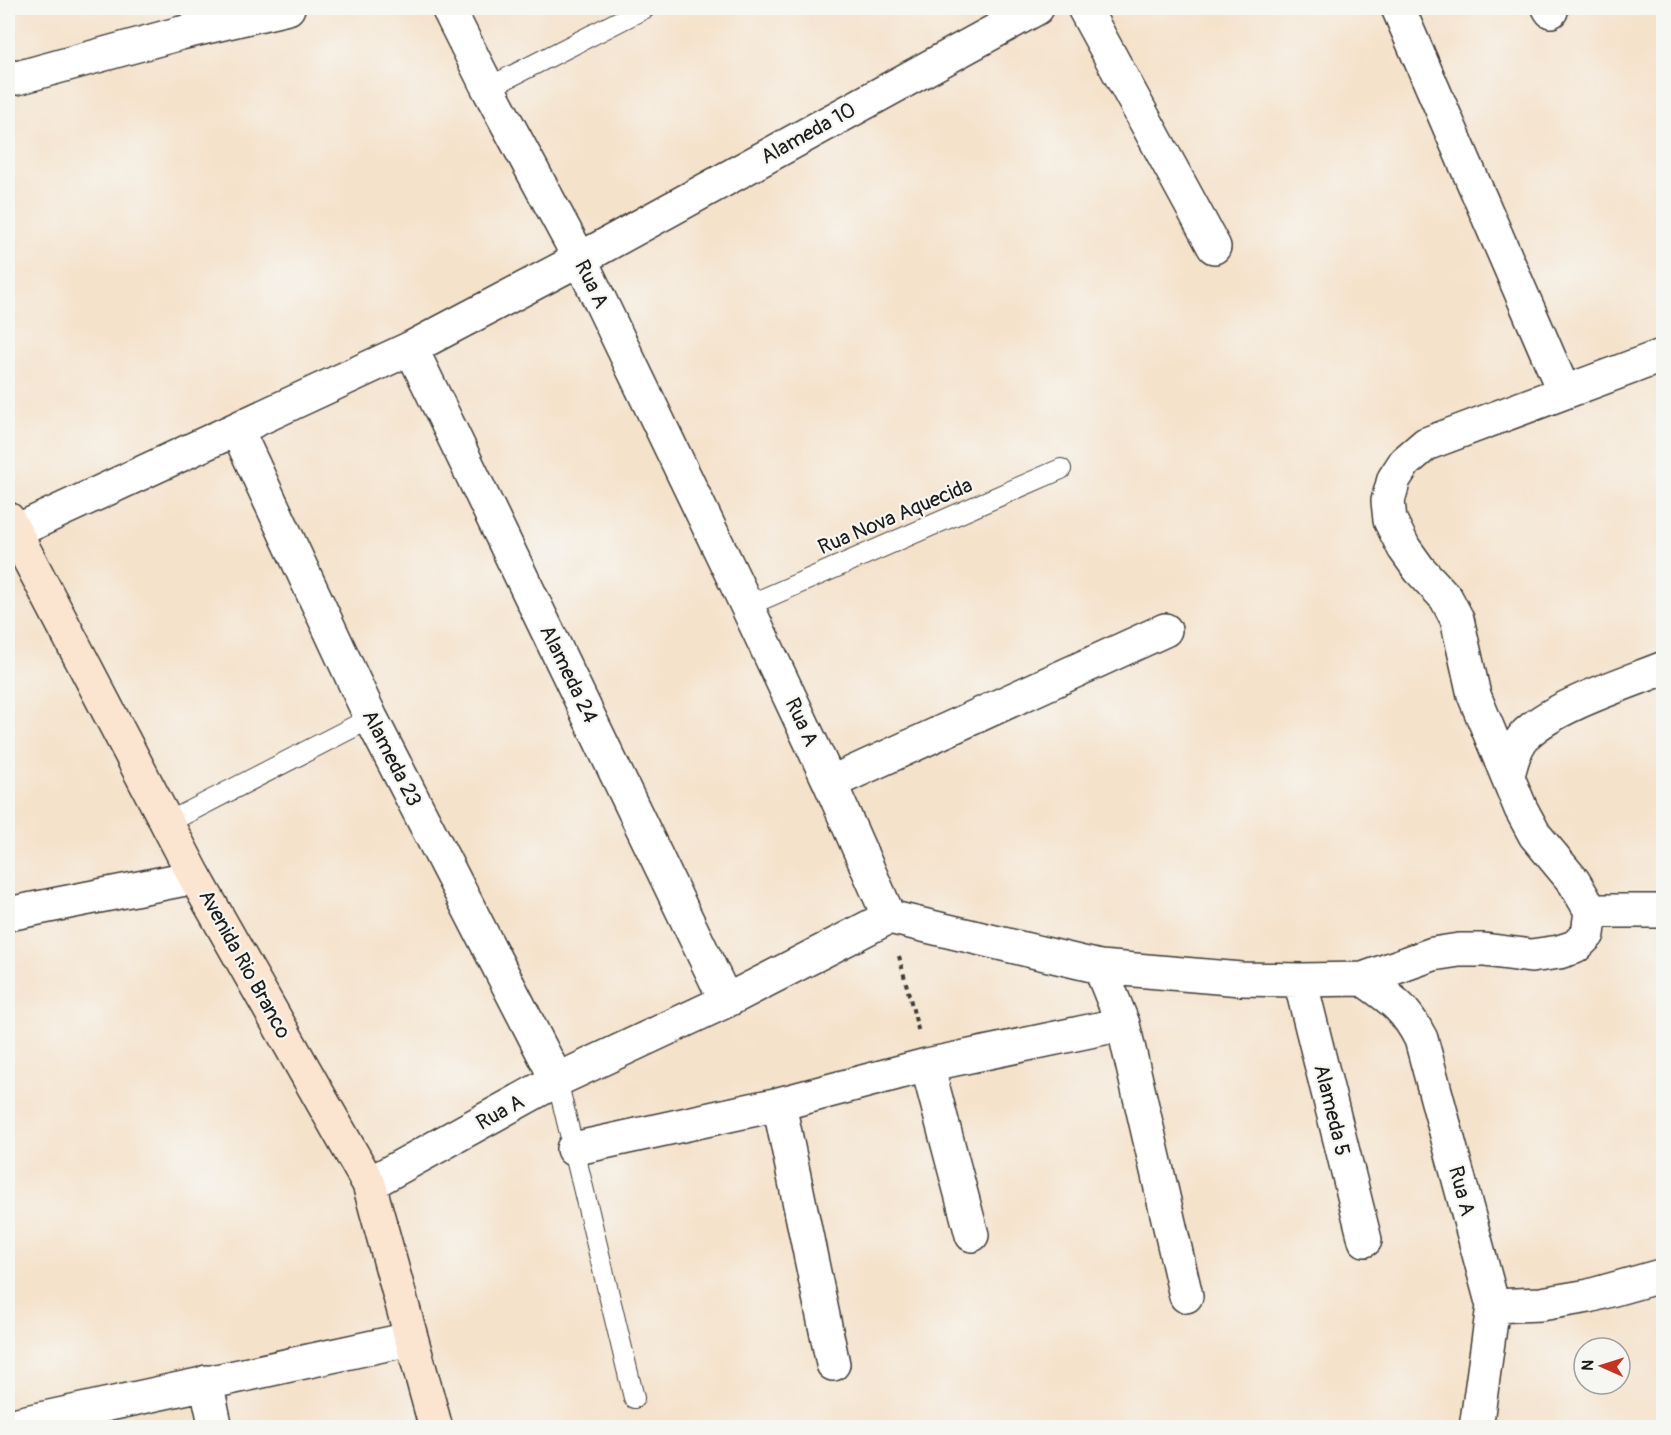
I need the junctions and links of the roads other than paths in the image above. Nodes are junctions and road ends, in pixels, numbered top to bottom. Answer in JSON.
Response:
{"nodes":[{"id":1,"x":288,"y":8,"type":"edge"},
{"id":2,"x":448,"y":8,"type":"edge"},
{"id":3,"x":645,"y":8,"type":"edge"},
{"id":4,"x":1036,"y":8,"type":"edge"},
{"id":5,"x":1084,"y":8,"type":"edge"},
{"id":6,"x":1398,"y":8,"type":"edge"},
{"id":7,"x":989,"y":19,"type":"edge"},
{"id":8,"x":177,"y":20,"type":"edge"},
{"id":9,"x":8,"y":76,"type":"edge"},
{"id":10,"x":488,"y":88,"type":"junction"},
{"id":11,"x":1214,"y":247,"type":"dead end"},
{"id":12,"x":580,"y":259,"type":"junction"},
{"id":13,"x":411,"y":348,"type":"junction"},
{"id":14,"x":1664,"y":355,"type":"edge"},
{"id":15,"x":1564,"y":392,"type":"junction"},
{"id":16,"x":237,"y":430,"type":"junction"},
{"id":17,"x":1062,"y":470,"type":"dead end"},
{"id":18,"x":11,"y":526,"type":"edge"},
{"id":19,"x":747,"y":606,"type":"junction"},
{"id":20,"x":1165,"y":630,"type":"dead end"},
{"id":21,"x":1664,"y":668,"type":"edge"},
{"id":22,"x":371,"y":718,"type":"junction"},
{"id":23,"x":1508,"y":775,"type":"junction"},
{"id":24,"x":830,"y":783,"type":"junction"},
{"id":25,"x":167,"y":823,"type":"junction"},
{"id":26,"x":195,"y":877,"type":"junction"},
{"id":27,"x":1591,"y":910,"type":"junction"},
{"id":28,"x":1664,"y":911,"type":"edge"},
{"id":29,"x":8,"y":914,"type":"edge"},
{"id":30,"x":889,"y":917,"type":"junction"},
{"id":31,"x":1100,"y":967,"type":"junction"},
{"id":32,"x":1363,"y":979,"type":"junction"},
{"id":33,"x":1300,"y":980,"type":"junction"},
{"id":34,"x":726,"y":1001,"type":"junction"},
{"id":35,"x":1124,"y":1024,"type":"junction"},
{"id":36,"x":927,"y":1065,"type":"junction"},
{"id":37,"x":557,"y":1080,"type":"junction"},
{"id":38,"x":779,"y":1104,"type":"junction"},
{"id":39,"x":573,"y":1149,"type":"junction"},
{"id":40,"x":369,"y":1184,"type":"junction"},
{"id":41,"x":972,"y":1235,"type":"dead end"},
{"id":42,"x":1365,"y":1240,"type":"dead end"},
{"id":43,"x":1664,"y":1275,"type":"edge"},
{"id":44,"x":1186,"y":1296,"type":"dead end"},
{"id":45,"x":1492,"y":1306,"type":"junction"},
{"id":46,"x":410,"y":1340,"type":"junction"},
{"id":47,"x":832,"y":1365,"type":"dead end"},
{"id":48,"x":206,"y":1382,"type":"junction"},
{"id":49,"x":634,"y":1398,"type":"dead end"},
{"id":50,"x":8,"y":1426,"type":"edge"},
{"id":51,"x":216,"y":1428,"type":"edge"},
{"id":52,"x":436,"y":1428,"type":"edge"},
{"id":53,"x":1476,"y":1428,"type":"edge"}],
"edges":[{"from":1,"to":8,"type":"street"},
{"from":2,"to":10,"type":"street","name":"Rua A"},
{"from":3,"to":10,"type":"lane"},
{"from":4,"to":7,"type":"street","name":"Alameda 10"},
{"from":5,"to":11,"type":"street"},
{"from":6,"to":15,"type":"street"},
{"from":7,"to":12,"type":"street","name":"Alameda 10"},
{"from":8,"to":9,"type":"street"},
{"from":10,"to":12,"type":"street","name":"Rua A"},
{"from":12,"to":13,"type":"street","name":"Alameda 10"},
{"from":12,"to":19,"type":"street","name":"Rua A"},
{"from":13,"to":16,"type":"street","name":"Alameda 10"},
{"from":13,"to":34,"type":"street","name":"Alameda 24"},
{"from":14,"to":15,"type":"street"},
{"from":15,"to":23,"type":"street"},
{"from":16,"to":18,"type":"street","name":"Alameda 10"},
{"from":16,"to":22,"type":"street","name":"Alameda 23"},
{"from":17,"to":19,"type":"lane","name":"Rua Nova Aquecida"},
{"from":18,"to":25,"type":"street","name":"Avenida Rio Branco"},
{"from":19,"to":24,"type":"street","name":"Rua A"},
{"from":20,"to":24,"type":"street"},
{"from":21,"to":23,"type":"street"},
{"from":22,"to":25,"type":"lane"},
{"from":22,"to":37,"type":"street","name":"Alameda 23"},
{"from":23,"to":27,"type":"street"},
{"from":24,"to":30,"type":"street","name":"Rua A"},
{"from":25,"to":26,"type":"street","name":"Avenida Rio Branco"},
{"from":26,"to":29,"type":"street"},
{"from":26,"to":40,"type":"street","name":"Avenida Rio Branco"},
{"from":27,"to":28,"type":"street"},
{"from":27,"to":32,"type":"street"},
{"from":30,"to":31,"type":"street"},
{"from":30,"to":34,"type":"street","name":"Rua A"},
{"from":31,"to":33,"type":"street"},
{"from":31,"to":35,"type":"street"},
{"from":32,"to":33,"type":"street"},
{"from":32,"to":45,"type":"street","name":"Rua A"},
{"from":33,"to":42,"type":"street","name":"Alameda 5"},
{"from":34,"to":37,"type":"street","name":"Rua A"},
{"from":35,"to":36,"type":"street"},
{"from":35,"to":44,"type":"street"},
{"from":36,"to":38,"type":"street"},
{"from":36,"to":41,"type":"street"},
{"from":37,"to":39,"type":"lane"},
{"from":37,"to":40,"type":"street","name":"Rua A"},
{"from":38,"to":39,"type":"street"},
{"from":38,"to":47,"type":"street"},
{"from":39,"to":49,"type":"lane"},
{"from":40,"to":46,"type":"street","name":"Avenida Rio Branco"},
{"from":43,"to":45,"type":"street"},
{"from":45,"to":53,"type":"street","name":"Rua A"},
{"from":46,"to":48,"type":"street"},
{"from":46,"to":52,"type":"street","name":"Avenida Rio Branco"},
{"from":48,"to":50,"type":"street"},
{"from":48,"to":51,"type":"street"}]}
